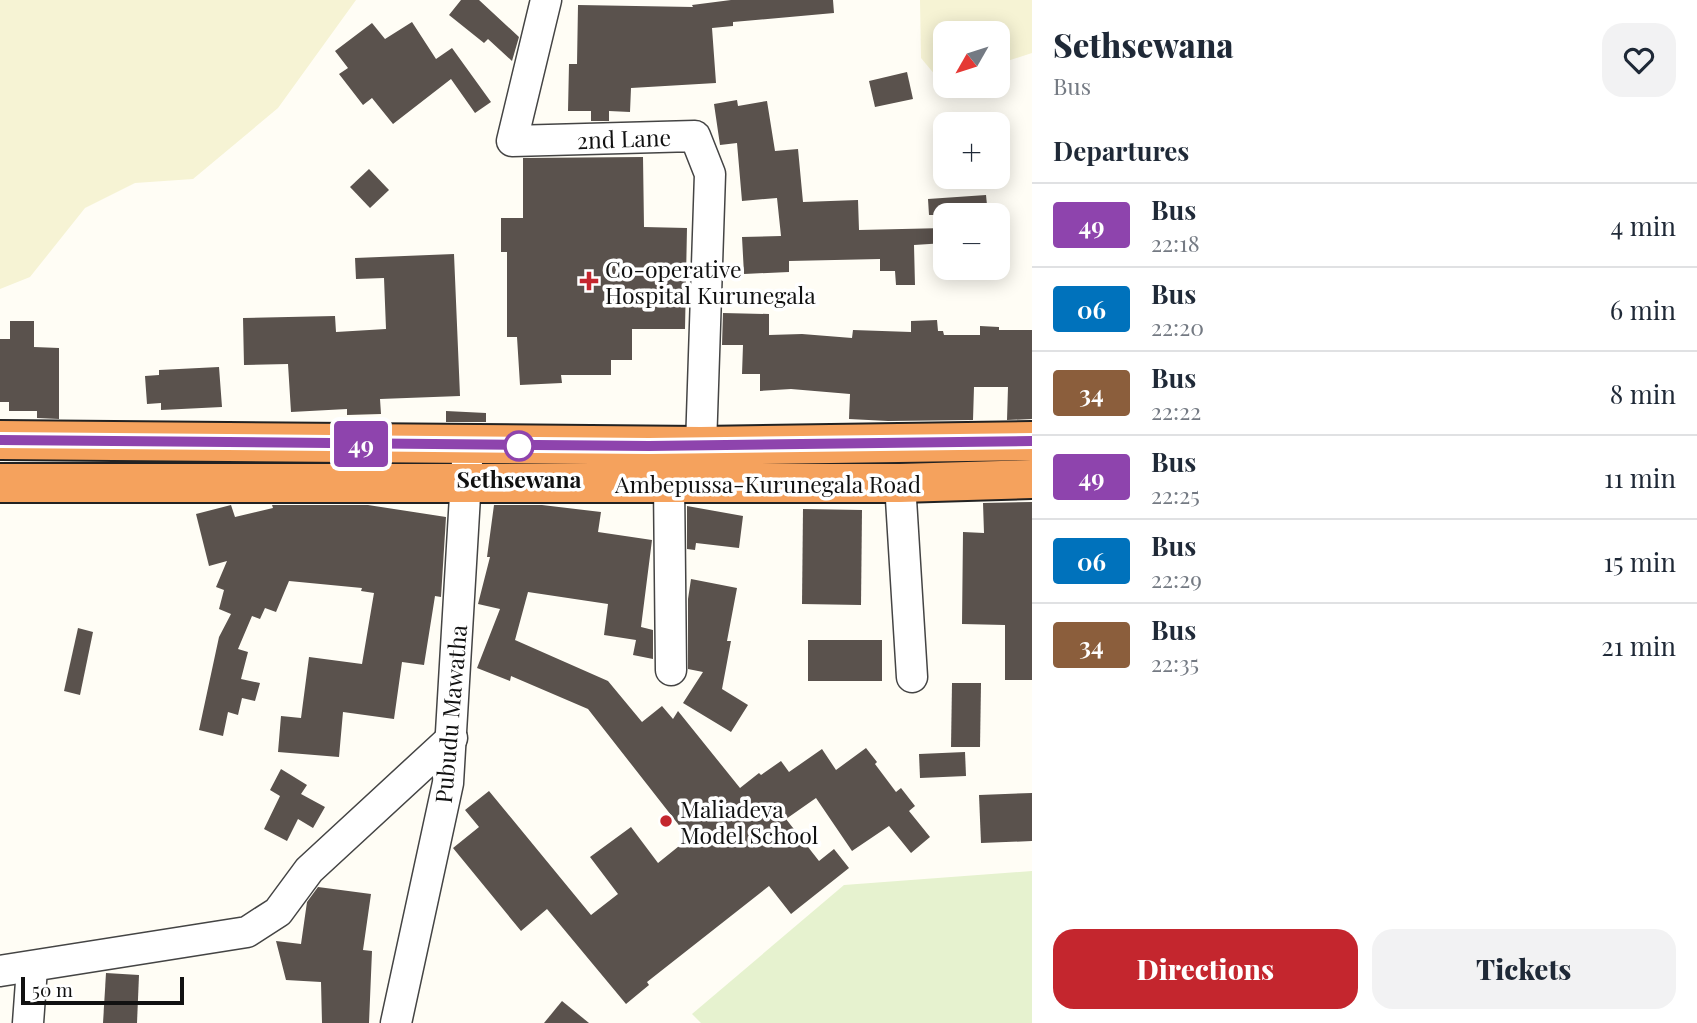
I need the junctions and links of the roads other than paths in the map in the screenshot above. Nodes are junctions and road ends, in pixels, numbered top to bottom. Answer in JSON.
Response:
{"nodes":[{"id":1,"x":546,"y":0,"type":"edge"},
{"id":2,"x":0,"y":440,"type":"edge"},
{"id":3,"x":1032,"y":441,"type":"edge"},
{"id":4,"x":467,"y":446,"type":"junction"},
{"id":5,"x":701,"y":446,"type":"junction"},
{"id":6,"x":1032,"y":480,"type":"edge"},
{"id":7,"x":0,"y":483,"type":"edge"},
{"id":8,"x":669,"y":483,"type":"junction"},
{"id":9,"x":900,"y":483,"type":"junction"},
{"id":10,"x":467,"y":484,"type":"junction"},
{"id":11,"x":671,"y":670,"type":"dead end"},
{"id":12,"x":912,"y":677,"type":"dead end"},
{"id":13,"x":452,"y":738,"type":"junction"},
{"id":14,"x":32,"y":968,"type":"junction"},
{"id":15,"x":0,"y":971,"type":"edge"},
{"id":16,"x":28,"y":1023,"type":"edge"},
{"id":17,"x":396,"y":1023,"type":"edge"}],
"edges":[{"from":1,"to":5,"type":"street","name":"2nd Lane"},
{"from":2,"to":4,"type":"highway","name":"Ambepussa-Kurunegala Road"},
{"from":3,"to":5,"type":"highway","name":"Ambepussa-Kurunegala Road"},
{"from":4,"to":5,"type":"highway","name":"Ambepussa-Kurunegala Road"},
{"from":4,"to":10,"type":"street","name":"Pubudu Mawatha"},
{"from":6,"to":9,"type":"highway","name":"Ambepussa-Kurunegala Road"},
{"from":7,"to":10,"type":"highway","name":"Ambepussa-Kurunegala Road"},
{"from":8,"to":9,"type":"highway","name":"Ambepussa-Kurunegala Road"},
{"from":8,"to":10,"type":"highway","name":"Ambepussa-Kurunegala Road"},
{"from":8,"to":11,"type":"street"},
{"from":9,"to":12,"type":"street"},
{"from":10,"to":13,"type":"street","name":"Pubudu Mawatha"},
{"from":13,"to":14,"type":"street"},
{"from":13,"to":17,"type":"street","name":"Pubudu Mawatha"},
{"from":14,"to":15,"type":"street"},
{"from":14,"to":16,"type":"street"}]}
